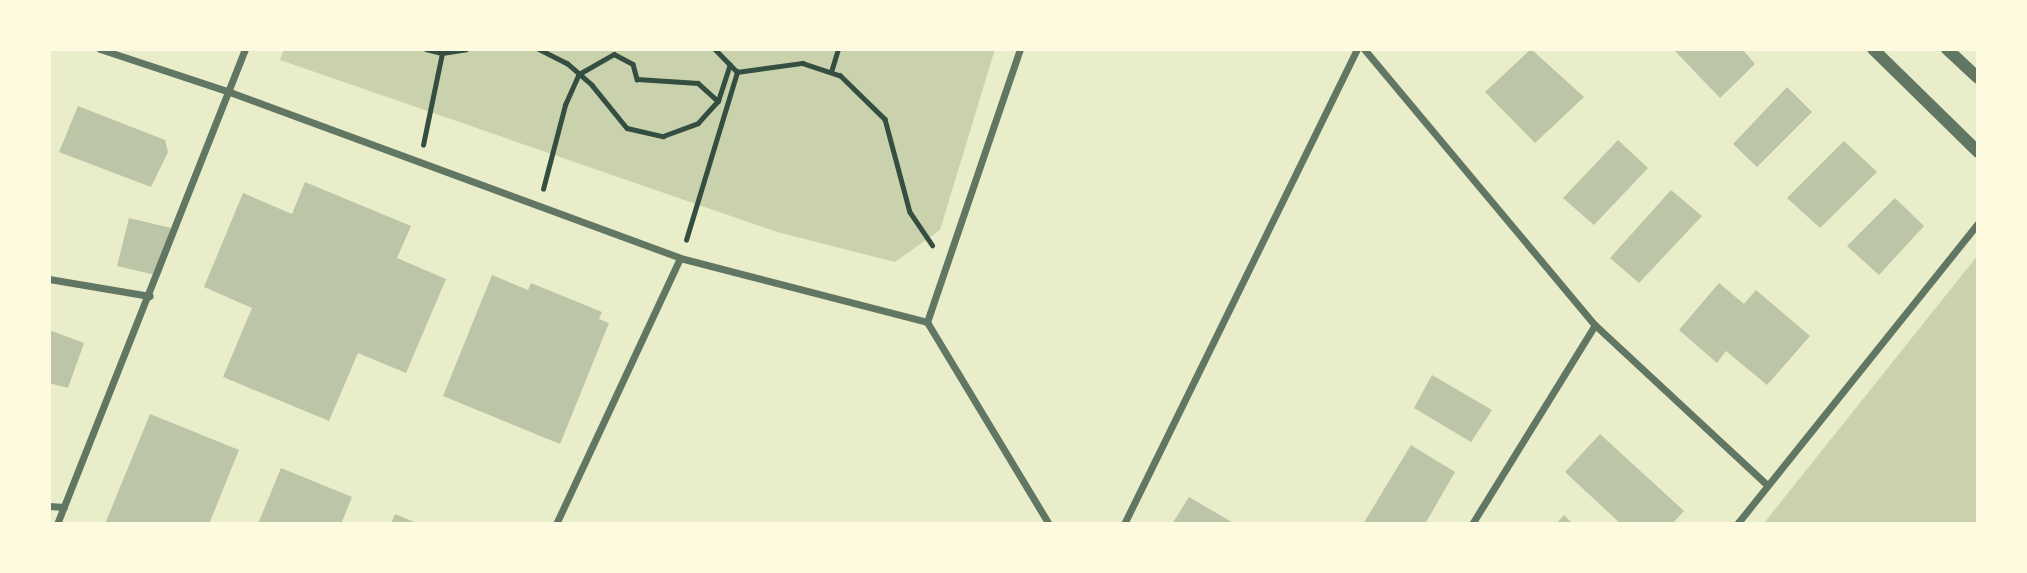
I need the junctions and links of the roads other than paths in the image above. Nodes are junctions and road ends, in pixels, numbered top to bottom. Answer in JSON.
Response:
{"nodes":[{"id":1,"x":100,"y":49,"type":"edge"},
{"id":2,"x":245,"y":49,"type":"edge"},
{"id":3,"x":1020,"y":49,"type":"edge"},
{"id":4,"x":1357,"y":49,"type":"edge"},
{"id":5,"x":1364,"y":49,"type":"edge"},
{"id":6,"x":1873,"y":49,"type":"edge"},
{"id":7,"x":1947,"y":49,"type":"edge"},
{"id":8,"x":1978,"y":78,"type":"edge"},
{"id":9,"x":227,"y":91,"type":"junction"},
{"id":10,"x":1978,"y":152,"type":"edge"},
{"id":11,"x":1978,"y":223,"type":"edge"},
{"id":12,"x":680,"y":258,"type":"junction"},
{"id":13,"x":49,"y":279,"type":"edge"},
{"id":14,"x":150,"y":296,"type":"junction"},
{"id":15,"x":927,"y":322,"type":"junction"},
{"id":16,"x":1595,"y":325,"type":"junction"},
{"id":17,"x":1766,"y":484,"type":"junction"},
{"id":18,"x":49,"y":506,"type":"edge"},
{"id":19,"x":64,"y":507,"type":"junction"},
{"id":20,"x":57,"y":524,"type":"edge"},
{"id":21,"x":556,"y":524,"type":"edge"},
{"id":22,"x":1049,"y":524,"type":"edge"},
{"id":23,"x":1124,"y":524,"type":"edge"},
{"id":24,"x":1472,"y":524,"type":"edge"},
{"id":25,"x":1737,"y":524,"type":"edge"}],
"edges":[{"from":1,"to":9,"type":"street"},
{"from":2,"to":9,"type":"street"},
{"from":3,"to":15,"type":"street"},
{"from":4,"to":23,"type":"street"},
{"from":5,"to":16,"type":"street"},
{"from":6,"to":10,"type":"street"},
{"from":7,"to":8,"type":"street"},
{"from":9,"to":12,"type":"street"},
{"from":9,"to":14,"type":"street"},
{"from":11,"to":17,"type":"street"},
{"from":12,"to":15,"type":"street"},
{"from":12,"to":21,"type":"street"},
{"from":13,"to":14,"type":"street"},
{"from":14,"to":19,"type":"street"},
{"from":15,"to":22,"type":"street"},
{"from":16,"to":17,"type":"street"},
{"from":16,"to":24,"type":"street"},
{"from":17,"to":25,"type":"street"},
{"from":18,"to":19,"type":"street"},
{"from":19,"to":20,"type":"street"}]}
